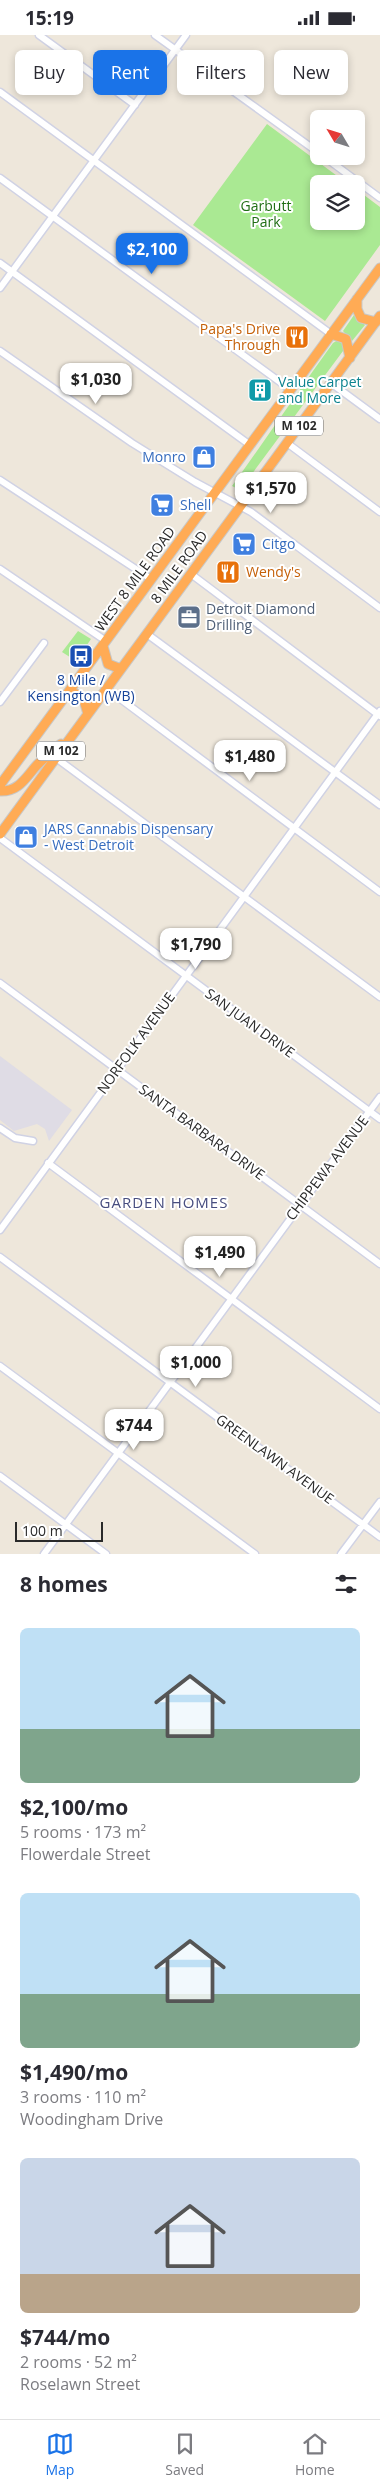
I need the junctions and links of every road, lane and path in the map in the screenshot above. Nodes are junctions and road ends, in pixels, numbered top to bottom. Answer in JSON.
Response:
{"nodes":[{"id":1,"x":38,"y":35,"type":"edge"},
{"id":2,"x":155,"y":35,"type":"edge"},
{"id":3,"x":186,"y":35,"type":"edge"},
{"id":4,"x":176,"y":50,"type":"junction"},
{"id":5,"x":0,"y":92,"type":"edge"},
{"id":6,"x":135,"y":105,"type":"junction"},
{"id":7,"x":310,"y":147,"type":"edge"},
{"id":8,"x":94,"y":161,"type":"junction"},
{"id":9,"x":335,"y":165,"type":"edge"},
{"id":10,"x":0,"y":178,"type":"edge"},
{"id":11,"x":380,"y":198,"type":"edge"},
{"id":12,"x":53,"y":217,"type":"junction"},
{"id":13,"x":0,"y":263,"type":"edge"},
{"id":14,"x":380,"y":268,"type":"edge"},
{"id":15,"x":12,"y":272,"type":"junction"},
{"id":16,"x":0,"y":288,"type":"edge"},
{"id":17,"x":357,"y":299,"type":"junction"},
{"id":18,"x":378,"y":321,"type":"edge"},
{"id":19,"x":331,"y":334,"type":"junction"},
{"id":20,"x":0,"y":351,"type":"edge"},
{"id":21,"x":350,"y":358,"type":"junction"},
{"id":22,"x":331,"y":383,"type":"junction"},
{"id":23,"x":291,"y":389,"type":"junction"},
{"id":24,"x":380,"y":419,"type":"edge"},
{"id":25,"x":286,"y":443,"type":"junction"},
{"id":26,"x":250,"y":445,"type":"junction"},
{"id":27,"x":0,"y":480,"type":"edge"},
{"id":28,"x":214,"y":493,"type":"junction"},
{"id":29,"x":240,"y":507,"type":"junction"},
{"id":30,"x":380,"y":512,"type":"edge"},
{"id":31,"x":0,"y":569,"type":"edge"},
{"id":32,"x":191,"y":574,"type":"junction"},
{"id":33,"x":151,"y":579,"type":"junction"},
{"id":34,"x":380,"y":608,"type":"edge"},
{"id":35,"x":147,"y":634,"type":"junction"},
{"id":36,"x":44,"y":643,"type":"dead end"},
{"id":37,"x":104,"y":643,"type":"junction"},
{"id":38,"x":121,"y":669,"type":"junction"},
{"id":39,"x":107,"y":689,"type":"junction"},
{"id":40,"x":69,"y":691,"type":"junction"},
{"id":41,"x":0,"y":702,"type":"edge"},
{"id":42,"x":88,"y":714,"type":"junction"},
{"id":43,"x":379,"y":714,"type":"edge"},
{"id":44,"x":73,"y":735,"type":"junction"},
{"id":45,"x":56,"y":757,"type":"junction"},
{"id":46,"x":335,"y":773,"type":"junction"},
{"id":47,"x":0,"y":785,"type":"edge"},
{"id":48,"x":0,"y":791,"type":"edge"},
{"id":49,"x":380,"y":805,"type":"edge"},
{"id":50,"x":294,"y":828,"type":"junction"},
{"id":51,"x":0,"y":834,"type":"edge"},
{"id":52,"x":0,"y":838,"type":"edge"},
{"id":53,"x":380,"y":892,"type":"edge"},
{"id":54,"x":244,"y":897,"type":"junction"},
{"id":55,"x":186,"y":976,"type":"junction"},
{"id":56,"x":0,"y":983,"type":"edge"},
{"id":57,"x":380,"y":997,"type":"edge"},
{"id":58,"x":117,"y":1069,"type":"junction"},
{"id":59,"x":380,"y":1097,"type":"edge"},
{"id":60,"x":370,"y":1111,"type":"junction"},
{"id":61,"x":380,"y":1119,"type":"edge"},
{"id":62,"x":0,"y":1128,"type":"edge"},
{"id":63,"x":33,"y":1141,"type":"dead end"},
{"id":64,"x":48,"y":1163,"type":"junction"},
{"id":65,"x":300,"y":1204,"type":"junction"},
{"id":66,"x":0,"y":1230,"type":"edge"},
{"id":67,"x":0,"y":1257,"type":"edge"},
{"id":68,"x":380,"y":1264,"type":"edge"},
{"id":69,"x":231,"y":1298,"type":"junction"},
{"id":70,"x":0,"y":1366,"type":"edge"},
{"id":71,"x":170,"y":1382,"type":"junction"},
{"id":72,"x":380,"y":1409,"type":"edge"},
{"id":73,"x":118,"y":1453,"type":"junction"},
{"id":74,"x":0,"y":1476,"type":"edge"},
{"id":75,"x":380,"y":1502,"type":"edge"},
{"id":76,"x":66,"y":1524,"type":"junction"},
{"id":77,"x":363,"y":1525,"type":"junction"},
{"id":78,"x":380,"y":1537,"type":"edge"},
{"id":79,"x":44,"y":1554,"type":"edge"},
{"id":80,"x":106,"y":1554,"type":"edge"},
{"id":81,"x":255,"y":1554,"type":"edge"},
{"id":82,"x":341,"y":1554,"type":"edge"}],
"edges":[{"from":1,"to":6,"type":"street"},
{"from":2,"to":4,"type":"street"},
{"from":3,"to":4,"type":"street"},
{"from":4,"to":6,"type":"street"},
{"from":4,"to":7,"type":"street"},
{"from":5,"to":8,"type":"street"},
{"from":6,"to":8,"type":"street"},
{"from":8,"to":12,"type":"street"},
{"from":8,"to":19,"type":"street"},
{"from":9,"to":11,"type":"street"},
{"from":10,"to":12,"type":"street"},
{"from":12,"to":15,"type":"street"},
{"from":12,"to":23,"type":"street"},
{"from":13,"to":15,"type":"street"},
{"from":14,"to":17,"type":"highway","name":"WEST 8 MILE ROAD","number":"M 102"},
{"from":15,"to":16,"type":"street"},
{"from":15,"to":26,"type":"street"},
{"from":17,"to":18,"type":"highway"},
{"from":17,"to":19,"type":"highway","name":"WEST 8 MILE ROAD","number":"M 102"},
{"from":18,"to":21,"type":"highway","name":"8 MILE ROAD","number":"M 102"},
{"from":19,"to":21,"type":"highway"},
{"from":19,"to":23,"type":"highway","name":"WEST 8 MILE ROAD","number":"M 102"},
{"from":20,"to":28,"type":"street"},
{"from":21,"to":22,"type":"highway","name":"8 MILE ROAD","number":"M 102"},
{"from":22,"to":24,"type":"street"},
{"from":22,"to":25,"type":"highway","name":"8 MILE ROAD","number":"M 102"},
{"from":23,"to":26,"type":"highway","name":"WEST 8 MILE ROAD","number":"M 102"},
{"from":25,"to":29,"type":"highway","name":"8 MILE ROAD","number":"M 102"},
{"from":25,"to":30,"type":"street"},
{"from":26,"to":28,"type":"highway","name":"WEST 8 MILE ROAD","number":"M 102"},
{"from":27,"to":33,"type":"street"},
{"from":28,"to":29,"type":"street"},
{"from":28,"to":33,"type":"highway","name":"WEST 8 MILE ROAD","number":"M 102"},
{"from":29,"to":32,"type":"highway","name":"8 MILE ROAD","number":"M 102"},
{"from":29,"to":34,"type":"street"},
{"from":31,"to":37,"type":"street"},
{"from":32,"to":35,"type":"highway","name":"8 MILE ROAD","number":"M 102"},
{"from":32,"to":43,"type":"street"},
{"from":33,"to":37,"type":"highway","name":"WEST 8 MILE ROAD","number":"M 102"},
{"from":35,"to":38,"type":"highway","name":"8 MILE ROAD","number":"M 102"},
{"from":35,"to":46,"type":"street"},
{"from":36,"to":41,"type":"street"},
{"from":37,"to":38,"type":"highway"},
{"from":37,"to":40,"type":"highway","name":"WEST 8 MILE ROAD","number":"M 102"},
{"from":38,"to":39,"type":"highway","name":"8 MILE ROAD","number":"M 102"},
{"from":39,"to":42,"type":"highway","name":"8 MILE ROAD","number":"M 102"},
{"from":39,"to":50,"type":"street"},
{"from":40,"to":42,"type":"highway"},
{"from":40,"to":47,"type":"highway","name":"WEST 8 MILE ROAD","number":"M 102"},
{"from":42,"to":44,"type":"highway","name":"8 MILE ROAD","number":"M 102"},
{"from":43,"to":46,"type":"street","name":"NORFOLK AVENUE"},
{"from":44,"to":45,"type":"highway","name":"8 MILE ROAD","number":"M 102"},
{"from":44,"to":48,"type":"highway"},
{"from":45,"to":51,"type":"highway","name":"8 MILE ROAD","number":"M 102"},
{"from":45,"to":54,"type":"street"},
{"from":46,"to":49,"type":"street"},
{"from":46,"to":50,"type":"street","name":"NORFOLK AVENUE"},
{"from":50,"to":53,"type":"street"},
{"from":50,"to":54,"type":"street","name":"NORFOLK AVENUE"},
{"from":52,"to":55,"type":"street","name":"SAN JUAN DRIVE"},
{"from":54,"to":55,"type":"street","name":"NORFOLK AVENUE"},
{"from":54,"to":57,"type":"street"},
{"from":55,"to":58,"type":"street","name":"NORFOLK AVENUE"},
{"from":55,"to":60,"type":"street","name":"SAN JUAN DRIVE"},
{"from":56,"to":58,"type":"street","name":"SANTA BARBARA DRIVE"},
{"from":58,"to":64,"type":"street","name":"NORFOLK AVENUE"},
{"from":58,"to":65,"type":"street","name":"SANTA BARBARA DRIVE"},
{"from":59,"to":60,"type":"street","name":"CHIPPEWA AVENUE"},
{"from":60,"to":61,"type":"street","name":"SAN JUAN DRIVE"},
{"from":60,"to":65,"type":"street","name":"CHIPPEWA AVENUE"},
{"from":62,"to":63,"type":"street"},
{"from":64,"to":66,"type":"street","name":"NORFOLK AVENUE"},
{"from":64,"to":69,"type":"street"},
{"from":65,"to":68,"type":"street","name":"SANTA BARBARA DRIVE"},
{"from":65,"to":69,"type":"street","name":"CHIPPEWA AVENUE"},
{"from":67,"to":71,"type":"street","name":"GREENLAWN AVENUE"},
{"from":69,"to":71,"type":"street","name":"CHIPPEWA AVENUE"},
{"from":69,"to":72,"type":"street"},
{"from":70,"to":73,"type":"street"},
{"from":71,"to":73,"type":"street","name":"CHIPPEWA AVENUE"},
{"from":71,"to":77,"type":"street","name":"GREENLAWN AVENUE"},
{"from":73,"to":76,"type":"street","name":"CHIPPEWA AVENUE"},
{"from":73,"to":81,"type":"street"},
{"from":74,"to":76,"type":"street"},
{"from":75,"to":77,"type":"street"},
{"from":76,"to":79,"type":"street","name":"CHIPPEWA AVENUE"},
{"from":76,"to":80,"type":"street"},
{"from":77,"to":78,"type":"street","name":"GREENLAWN AVENUE"},
{"from":77,"to":82,"type":"street"}]}
